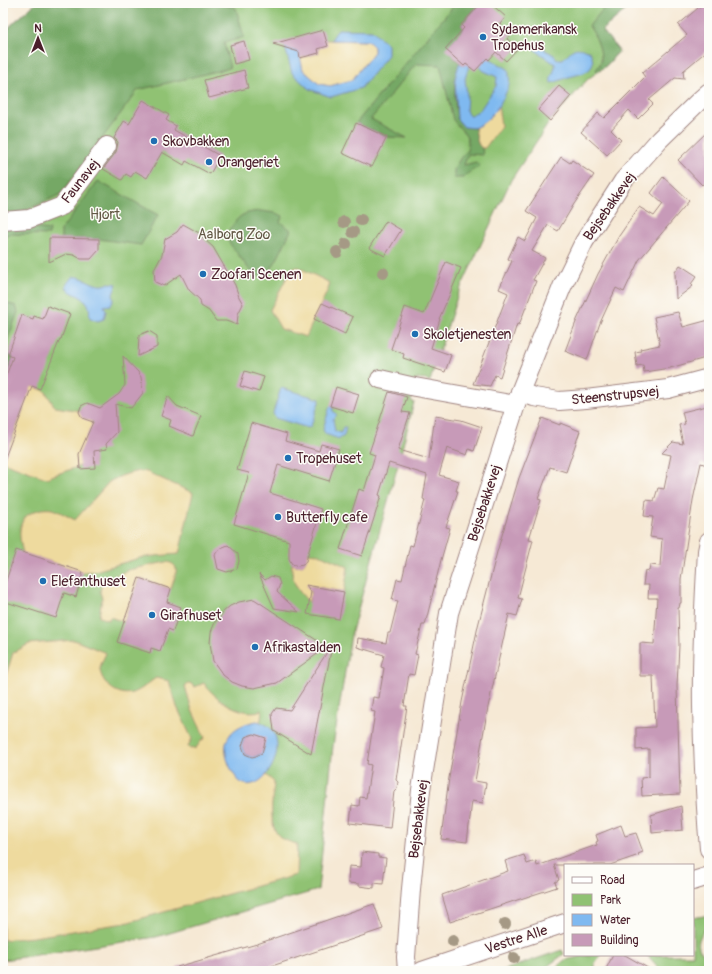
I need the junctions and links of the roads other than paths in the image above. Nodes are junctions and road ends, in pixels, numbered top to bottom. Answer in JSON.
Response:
{"nodes":[{"id":1,"x":709,"y":92,"type":"edge"},
{"id":2,"x":107,"y":146,"type":"dead end"},
{"id":3,"x":3,"y":221,"type":"edge"},
{"id":4,"x":709,"y":378,"type":"edge"},
{"id":5,"x":380,"y":379,"type":"dead end"},
{"id":6,"x":518,"y":399,"type":"junction"},
{"id":7,"x":709,"y":541,"type":"edge"},
{"id":8,"x":709,"y":850,"type":"edge"},
{"id":9,"x":709,"y":876,"type":"edge"},
{"id":10,"x":694,"y":881,"type":"edge"},
{"id":11,"x":564,"y":923,"type":"edge"},
{"id":12,"x":407,"y":971,"type":"edge"},
{"id":13,"x":422,"y":971,"type":"edge"}],
"edges":[{"from":1,"to":6,"type":"street","name":"Bejsebakkevej"},
{"from":2,"to":3,"type":"street","name":"Faunavej"},
{"from":4,"to":6,"type":"street","name":"Steenstrupsvej"},
{"from":5,"to":6,"type":"street","name":"Steenstrupsvej"},
{"from":6,"to":12,"type":"street","name":"Bejsebakkevej"},
{"from":7,"to":8,"type":"street"},
{"from":9,"to":10,"type":"street"},
{"from":11,"to":13,"type":"street","name":"Vestre Alle"}]}
